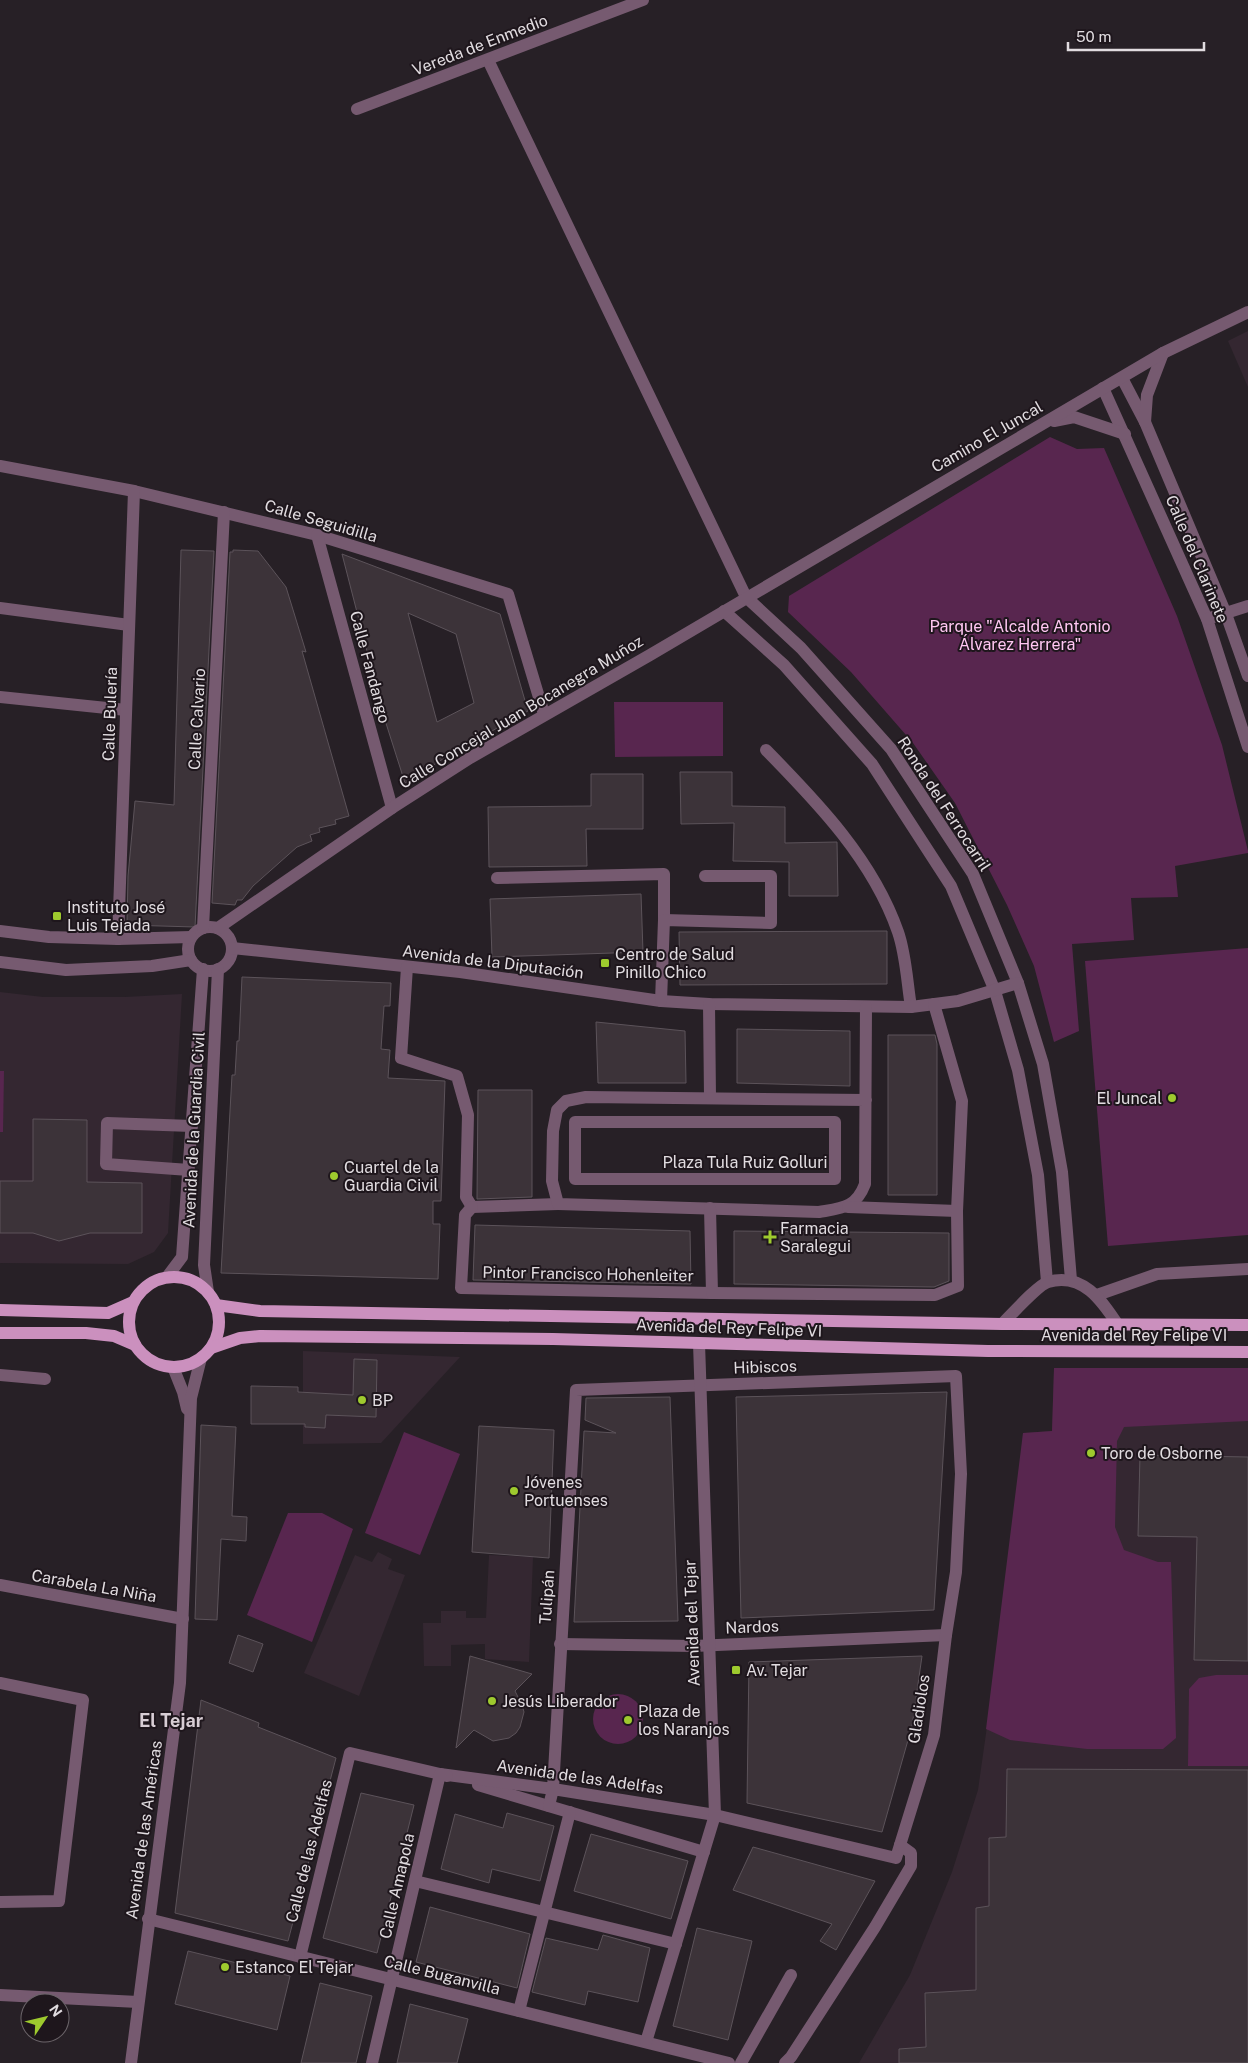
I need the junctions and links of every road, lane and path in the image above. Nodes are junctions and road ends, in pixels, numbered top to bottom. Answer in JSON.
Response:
{"nodes":[{"id":1,"x":643,"y":0,"type":"edge"},
{"id":2,"x":488,"y":60,"type":"junction"},
{"id":3,"x":357,"y":109,"type":"dead end"},
{"id":4,"x":1248,"y":312,"type":"edge"},
{"id":5,"x":1163,"y":353,"type":"junction"},
{"id":6,"x":1122,"y":378,"type":"junction"},
{"id":7,"x":1103,"y":388,"type":"junction"},
{"id":8,"x":1146,"y":422,"type":"junction"},
{"id":9,"x":1043,"y":423,"type":"junction"},
{"id":10,"x":1126,"y":434,"type":"junction"},
{"id":11,"x":0,"y":466,"type":"edge"},
{"id":12,"x":134,"y":490,"type":"junction"},
{"id":13,"x":224,"y":512,"type":"junction"},
{"id":14,"x":317,"y":535,"type":"junction"},
{"id":15,"x":746,"y":597,"type":"junction"},
{"id":16,"x":1248,"y":606,"type":"edge"},
{"id":17,"x":0,"y":608,"type":"edge"},
{"id":18,"x":724,"y":611,"type":"junction"},
{"id":19,"x":1226,"y":614,"type":"junction"},
{"id":20,"x":1207,"y":619,"type":"junction"},
{"id":21,"x":129,"y":625,"type":"junction"},
{"id":22,"x":1248,"y":676,"type":"edge"},
{"id":23,"x":0,"y":697,"type":"edge"},
{"id":24,"x":126,"y":710,"type":"junction"},
{"id":25,"x":544,"y":714,"type":"junction"},
{"id":26,"x":1248,"y":748,"type":"edge"},
{"id":27,"x":766,"y":750,"type":"dead end"},
{"id":28,"x":392,"y":808,"type":"junction"},
{"id":29,"x":705,"y":876,"type":"dead end"},
{"id":30,"x":497,"y":878,"type":"dead end"},
{"id":31,"x":664,"y":920,"type":"junction"},
{"id":32,"x":203,"y":928,"type":"junction"},
{"id":33,"x":218,"y":928,"type":"junction"},
{"id":34,"x":0,"y":930,"type":"edge"},
{"id":35,"x":191,"y":937,"type":"junction"},
{"id":36,"x":118,"y":938,"type":"junction"},
{"id":37,"x":232,"y":948,"type":"junction"},
{"id":38,"x":191,"y":960,"type":"junction"},
{"id":39,"x":0,"y":962,"type":"edge"},
{"id":40,"x":407,"y":967,"type":"junction"},
{"id":41,"x":218,"y":969,"type":"junction"},
{"id":42,"x":203,"y":970,"type":"junction"},
{"id":43,"x":1018,"y":982,"type":"junction"},
{"id":44,"x":995,"y":991,"type":"junction"},
{"id":45,"x":661,"y":1001,"type":"junction"},
{"id":46,"x":709,"y":1004,"type":"junction"},
{"id":47,"x":934,"y":1004,"type":"junction"},
{"id":48,"x":866,"y":1007,"type":"junction"},
{"id":49,"x":911,"y":1007,"type":"junction"},
{"id":50,"x":710,"y":1097,"type":"junction"},
{"id":51,"x":866,"y":1100,"type":"junction"},
{"id":52,"x":575,"y":1122,"type":"joint"},
{"id":53,"x":192,"y":1126,"type":"junction"},
{"id":54,"x":189,"y":1170,"type":"junction"},
{"id":55,"x":558,"y":1204,"type":"junction"},
{"id":56,"x":848,"y":1206,"type":"junction"},
{"id":57,"x":472,"y":1207,"type":"junction"},
{"id":58,"x":710,"y":1208,"type":"junction"},
{"id":59,"x":957,"y":1211,"type":"junction"},
{"id":60,"x":1248,"y":1269,"type":"edge"},
{"id":61,"x":167,"y":1277,"type":"junction"},
{"id":62,"x":1072,"y":1280,"type":"junction"},
{"id":63,"x":1047,"y":1282,"type":"junction"},
{"id":64,"x":208,"y":1292,"type":"junction"},
{"id":65,"x":712,"y":1293,"type":"junction"},
{"id":66,"x":1097,"y":1295,"type":"junction"},
{"id":67,"x":133,"y":1302,"type":"junction"},
{"id":68,"x":216,"y":1305,"type":"junction"},
{"id":69,"x":0,"y":1310,"type":"edge"},
{"id":70,"x":1002,"y":1324,"type":"junction"},
{"id":71,"x":1118,"y":1325,"type":"junction"},
{"id":72,"x":1248,"y":1325,"type":"edge"},
{"id":73,"x":0,"y":1333,"type":"edge"},
{"id":74,"x":699,"y":1343,"type":"junction"},
{"id":75,"x":135,"y":1346,"type":"junction"},
{"id":76,"x":211,"y":1348,"type":"junction"},
{"id":77,"x":1248,"y":1352,"type":"edge"},
{"id":78,"x":201,"y":1358,"type":"junction"},
{"id":79,"x":173,"y":1367,"type":"junction"},
{"id":80,"x":0,"y":1376,"type":"edge"},
{"id":81,"x":956,"y":1376,"type":"joint"},
{"id":82,"x":45,"y":1379,"type":"dead end"},
{"id":83,"x":699,"y":1386,"type":"junction"},
{"id":84,"x":576,"y":1390,"type":"joint"},
{"id":85,"x":190,"y":1422,"type":"junction"},
{"id":86,"x":0,"y":1585,"type":"edge"},
{"id":87,"x":183,"y":1619,"type":"junction"},
{"id":88,"x":946,"y":1635,"type":"junction"},
{"id":89,"x":560,"y":1644,"type":"junction"},
{"id":90,"x":709,"y":1645,"type":"junction"},
{"id":91,"x":0,"y":1683,"type":"edge"},
{"id":92,"x":350,"y":1753,"type":"joint"},
{"id":93,"x":440,"y":1774,"type":"junction"},
{"id":94,"x":553,"y":1789,"type":"junction"},
{"id":95,"x":549,"y":1806,"type":"junction"},
{"id":96,"x":570,"y":1812,"type":"junction"},
{"id":97,"x":715,"y":1814,"type":"junction"},
{"id":98,"x":900,"y":1845,"type":"junction"},
{"id":99,"x":704,"y":1852,"type":"junction"},
{"id":100,"x":415,"y":1880,"type":"junction"},
{"id":101,"x":0,"y":1902,"type":"edge"},
{"id":102,"x":544,"y":1912,"type":"junction"},
{"id":103,"x":148,"y":1919,"type":"junction"},
{"id":104,"x":676,"y":1944,"type":"junction"},
{"id":105,"x":300,"y":1957,"type":"junction"},
{"id":106,"x":791,"y":1975,"type":"dead end"},
{"id":107,"x":392,"y":1979,"type":"junction"},
{"id":108,"x":0,"y":1995,"type":"edge"},
{"id":109,"x":138,"y":2002,"type":"junction"},
{"id":110,"x":519,"y":2011,"type":"junction"},
{"id":111,"x":646,"y":2042,"type":"junction"},
{"id":112,"x":131,"y":2063,"type":"edge"},
{"id":113,"x":372,"y":2063,"type":"edge"},
{"id":114,"x":729,"y":2063,"type":"edge"},
{"id":115,"x":741,"y":2063,"type":"edge"},
{"id":116,"x":785,"y":2063,"type":"edge"}],
"edges":[{"from":1,"to":2,"type":"street","name":"Vereda de Enmedio"},
{"from":2,"to":3,"type":"street","name":"Vereda de Enmedio"},
{"from":2,"to":15,"type":"street"},
{"from":4,"to":5,"type":"street","name":"Camino El Juncal"},
{"from":5,"to":6,"type":"street","name":"Camino El Juncal"},
{"from":5,"to":8,"type":"street"},
{"from":6,"to":7,"type":"street","name":"Camino El Juncal"},
{"from":6,"to":8,"type":"street","name":"Calle del Clarinete"},
{"from":7,"to":9,"type":"street","name":"Camino El Juncal"},
{"from":7,"to":10,"type":"street","name":"Calle del Clarinete"},
{"from":8,"to":19,"type":"street","name":"Calle del Clarinete"},
{"from":9,"to":10,"type":"street"},
{"from":9,"to":15,"type":"street","name":"Camino El Juncal"},
{"from":10,"to":20,"type":"street","name":"Calle del Clarinete"},
{"from":11,"to":12,"type":"street","name":"Calle Seguidilla"},
{"from":12,"to":13,"type":"street","name":"Calle Seguidilla"},
{"from":12,"to":21,"type":"street","name":"Calle Bulería"},
{"from":13,"to":14,"type":"street","name":"Calle Seguidilla"},
{"from":13,"to":32,"type":"street","name":"Calle Calvario"},
{"from":14,"to":25,"type":"street","name":"Calle Seguidilla"},
{"from":14,"to":28,"type":"street","name":"Calle Fandango"},
{"from":15,"to":18,"type":"street","name":"Calle Concejal Juan Bocanegra Muñoz"},
{"from":15,"to":43,"type":"street","name":"Ronda del Ferrocarril"},
{"from":16,"to":19,"type":"street"},
{"from":17,"to":21,"type":"street"},
{"from":18,"to":25,"type":"street","name":"Calle Concejal Juan Bocanegra Muñoz"},
{"from":18,"to":44,"type":"street"},
{"from":19,"to":20,"type":"street"},
{"from":19,"to":22,"type":"street","name":"Calle del Clarinete"},
{"from":20,"to":26,"type":"street","name":"Calle del Clarinete"},
{"from":21,"to":24,"type":"street","name":"Calle Bulería"},
{"from":23,"to":24,"type":"street"},
{"from":24,"to":36,"type":"street","name":"Calle Bulería"},
{"from":25,"to":28,"type":"street","name":"Calle Concejal Juan Bocanegra Muñoz"},
{"from":27,"to":49,"type":"street"},
{"from":28,"to":33,"type":"street","name":"Calle Concejal Juan Bocanegra Muñoz"},
{"from":29,"to":31,"type":"street"},
{"from":30,"to":31,"type":"street"},
{"from":31,"to":45,"type":"street"},
{"from":32,"to":33,"type":"street"},
{"from":32,"to":35,"type":"street"},
{"from":33,"to":37,"type":"street"},
{"from":34,"to":36,"type":"street"},
{"from":35,"to":36,"type":"street"},
{"from":35,"to":38,"type":"street"},
{"from":37,"to":40,"type":"street","name":"Avenida de la Diputación"},
{"from":37,"to":41,"type":"street"},
{"from":38,"to":39,"type":"street"},
{"from":38,"to":42,"type":"street"},
{"from":40,"to":45,"type":"street","name":"Avenida de la Diputación"},
{"from":40,"to":57,"type":"street"},
{"from":41,"to":42,"type":"street"},
{"from":41,"to":64,"type":"street","name":"Avenida de la Guardia Civil"},
{"from":42,"to":53,"type":"street"},
{"from":43,"to":44,"type":"street","name":"Avenida de la Diputación"},
{"from":43,"to":62,"type":"street","name":"Ronda del Ferrocarril"},
{"from":44,"to":47,"type":"street","name":"Avenida de la Diputación"},
{"from":44,"to":63,"type":"street"},
{"from":45,"to":46,"type":"street","name":"Avenida de la Diputación"},
{"from":46,"to":48,"type":"street","name":"Avenida de la Diputación"},
{"from":46,"to":50,"type":"street"},
{"from":47,"to":49,"type":"street","name":"Avenida de la Diputación"},
{"from":47,"to":59,"type":"street"},
{"from":48,"to":49,"type":"street","name":"Avenida de la Diputación"},
{"from":48,"to":51,"type":"street"},
{"from":50,"to":51,"type":"street"},
{"from":50,"to":55,"type":"street"},
{"from":51,"to":56,"type":"street"},
{"from":52,"to":52,"type":"street","name":"Plaza Tula Ruiz Golluri"},
{"from":53,"to":54,"type":"street"},
{"from":53,"to":54,"type":"street"},
{"from":54,"to":61,"type":"street"},
{"from":55,"to":57,"type":"street"},
{"from":55,"to":58,"type":"street"},
{"from":56,"to":58,"type":"street"},
{"from":56,"to":59,"type":"street"},
{"from":57,"to":65,"type":"street","name":"Pintor Francisco Hohenleiter"},
{"from":58,"to":65,"type":"street","name":"Pintor Francisco Hohenleiter"},
{"from":59,"to":65,"type":"street"},
{"from":60,"to":66,"type":"street"},
{"from":61,"to":64,"type":"main road"},
{"from":61,"to":67,"type":"main road"},
{"from":62,"to":63,"type":"street"},
{"from":62,"to":66,"type":"street"},
{"from":63,"to":70,"type":"street"},
{"from":64,"to":68,"type":"main road"},
{"from":66,"to":71,"type":"street"},
{"from":67,"to":69,"type":"main road"},
{"from":67,"to":75,"type":"main road"},
{"from":68,"to":70,"type":"main road","name":"Avenida del Rey Felipe VI"},
{"from":68,"to":76,"type":"main road"},
{"from":70,"to":71,"type":"main road","name":"Avenida del Rey Felipe VI"},
{"from":71,"to":72,"type":"main road","name":"Avenida del Rey Felipe VI"},
{"from":73,"to":75,"type":"main road"},
{"from":74,"to":76,"type":"main road","name":"Avenida del Rey Felipe VI"},
{"from":74,"to":77,"type":"main road","name":"Avenida del Rey Felipe VI"},
{"from":74,"to":83,"type":"street","name":"Avenida del Tejar"},
{"from":75,"to":79,"type":"main road"},
{"from":76,"to":78,"type":"main road"},
{"from":78,"to":79,"type":"main road"},
{"from":78,"to":85,"type":"street","name":"Avenida de las Américas"},
{"from":79,"to":85,"type":"street","name":"Avenida de las Américas"},
{"from":80,"to":82,"type":"street"},
{"from":81,"to":83,"type":"street","name":"Hibiscos"},
{"from":81,"to":88,"type":"street","name":"Gladiolos"},
{"from":83,"to":84,"type":"street","name":"Hibiscos"},
{"from":83,"to":90,"type":"street","name":"Avenida del Tejar"},
{"from":84,"to":89,"type":"street","name":"Tulipán"},
{"from":85,"to":87,"type":"street","name":"Avenida de las Américas"},
{"from":86,"to":87,"type":"street","name":"Carabela La Niña"},
{"from":87,"to":103,"type":"street","name":"Avenida de las Américas"},
{"from":88,"to":90,"type":"street","name":"Nardos"},
{"from":88,"to":98,"type":"street","name":"Gladiolos"},
{"from":89,"to":90,"type":"street","name":"Nardos"},
{"from":89,"to":94,"type":"street","name":"Tulipán"},
{"from":90,"to":97,"type":"street","name":"Avenida del Tejar"},
{"from":91,"to":101,"type":"street"},
{"from":92,"to":93,"type":"street","name":"Avenida de las Adelfas"},
{"from":92,"to":105,"type":"street","name":"Calle de las Adelfas"},
{"from":93,"to":94,"type":"street","name":"Avenida de las Adelfas"},
{"from":93,"to":95,"type":"street","name":"Avenida de las Adelfas"},
{"from":93,"to":100,"type":"street","name":"Calle Amapola"},
{"from":94,"to":95,"type":"street","name":"Tulipán"},
{"from":94,"to":97,"type":"street","name":"Avenida de las Adelfas"},
{"from":95,"to":96,"type":"street","name":"Avenida de las Adelfas"},
{"from":96,"to":99,"type":"street","name":"Avenida de las Adelfas"},
{"from":96,"to":102,"type":"street"},
{"from":97,"to":98,"type":"street"},
{"from":97,"to":99,"type":"street","name":"Avenida del Tejar"},
{"from":98,"to":116,"type":"street"},
{"from":99,"to":104,"type":"street","name":"Avenida del Tejar"},
{"from":100,"to":102,"type":"street"},
{"from":100,"to":107,"type":"street","name":"Calle Amapola"},
{"from":102,"to":104,"type":"street"},
{"from":102,"to":110,"type":"street"},
{"from":103,"to":105,"type":"street","name":"Calle Buganvilla"},
{"from":103,"to":109,"type":"street","name":"Avenida de las Américas"},
{"from":104,"to":111,"type":"street","name":"Avenida del Tejar"},
{"from":105,"to":107,"type":"street","name":"Calle Buganvilla"},
{"from":106,"to":115,"type":"street"},
{"from":107,"to":110,"type":"street","name":"Calle Buganvilla"},
{"from":107,"to":113,"type":"street","name":"Calle Amapola"},
{"from":108,"to":109,"type":"street"},
{"from":109,"to":112,"type":"street","name":"Avenida de las Américas"},
{"from":110,"to":111,"type":"street","name":"Calle Buganvilla"},
{"from":111,"to":114,"type":"street","name":"Calle Buganvilla"}]}
